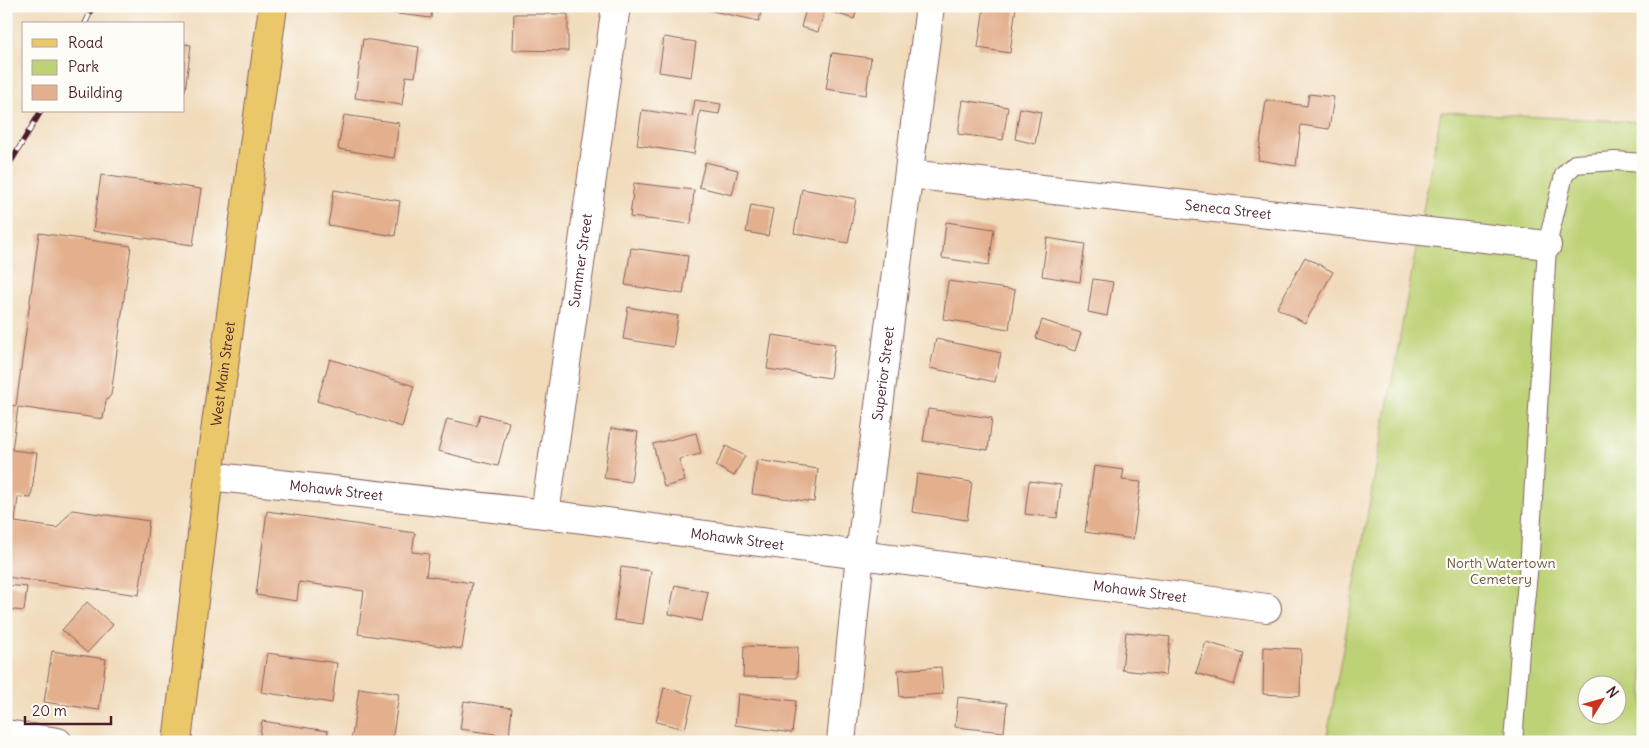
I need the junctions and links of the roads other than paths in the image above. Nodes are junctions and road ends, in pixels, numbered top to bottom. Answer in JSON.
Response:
{"nodes":[{"id":1,"x":273,"y":6,"type":"edge"},
{"id":2,"x":616,"y":6,"type":"edge"},
{"id":3,"x":930,"y":6,"type":"edge"},
{"id":4,"x":1643,"y":163,"type":"edge"},
{"id":5,"x":909,"y":174,"type":"junction"},
{"id":6,"x":1547,"y":246,"type":"junction"},
{"id":7,"x":209,"y":476,"type":"junction"},
{"id":8,"x":545,"y":514,"type":"junction"},
{"id":9,"x":860,"y":555,"type":"junction"},
{"id":10,"x":1267,"y":608,"type":"dead end"},
{"id":11,"x":6,"y":734,"type":"edge"},
{"id":12,"x":58,"y":742,"type":"edge"},
{"id":13,"x":177,"y":742,"type":"edge"},
{"id":14,"x":841,"y":742,"type":"edge"},
{"id":15,"x":1513,"y":742,"type":"edge"}],
"edges":[{"from":1,"to":7,"type":"main road","name":"West Main Street"},
{"from":2,"to":8,"type":"street","name":"Summer Street"},
{"from":3,"to":5,"type":"street","name":"Superior Street"},
{"from":4,"to":6,"type":"lane"},
{"from":5,"to":6,"type":"street","name":"Seneca Street"},
{"from":5,"to":9,"type":"street","name":"Superior Street"},
{"from":6,"to":15,"type":"lane"},
{"from":7,"to":8,"type":"street","name":"Mohawk Street"},
{"from":7,"to":13,"type":"main road","name":"West Main Street"},
{"from":8,"to":9,"type":"street","name":"Mohawk Street"},
{"from":9,"to":10,"type":"street","name":"Mohawk Street"},
{"from":9,"to":14,"type":"street","name":"Superior Street"},
{"from":11,"to":12,"type":"street"}]}
